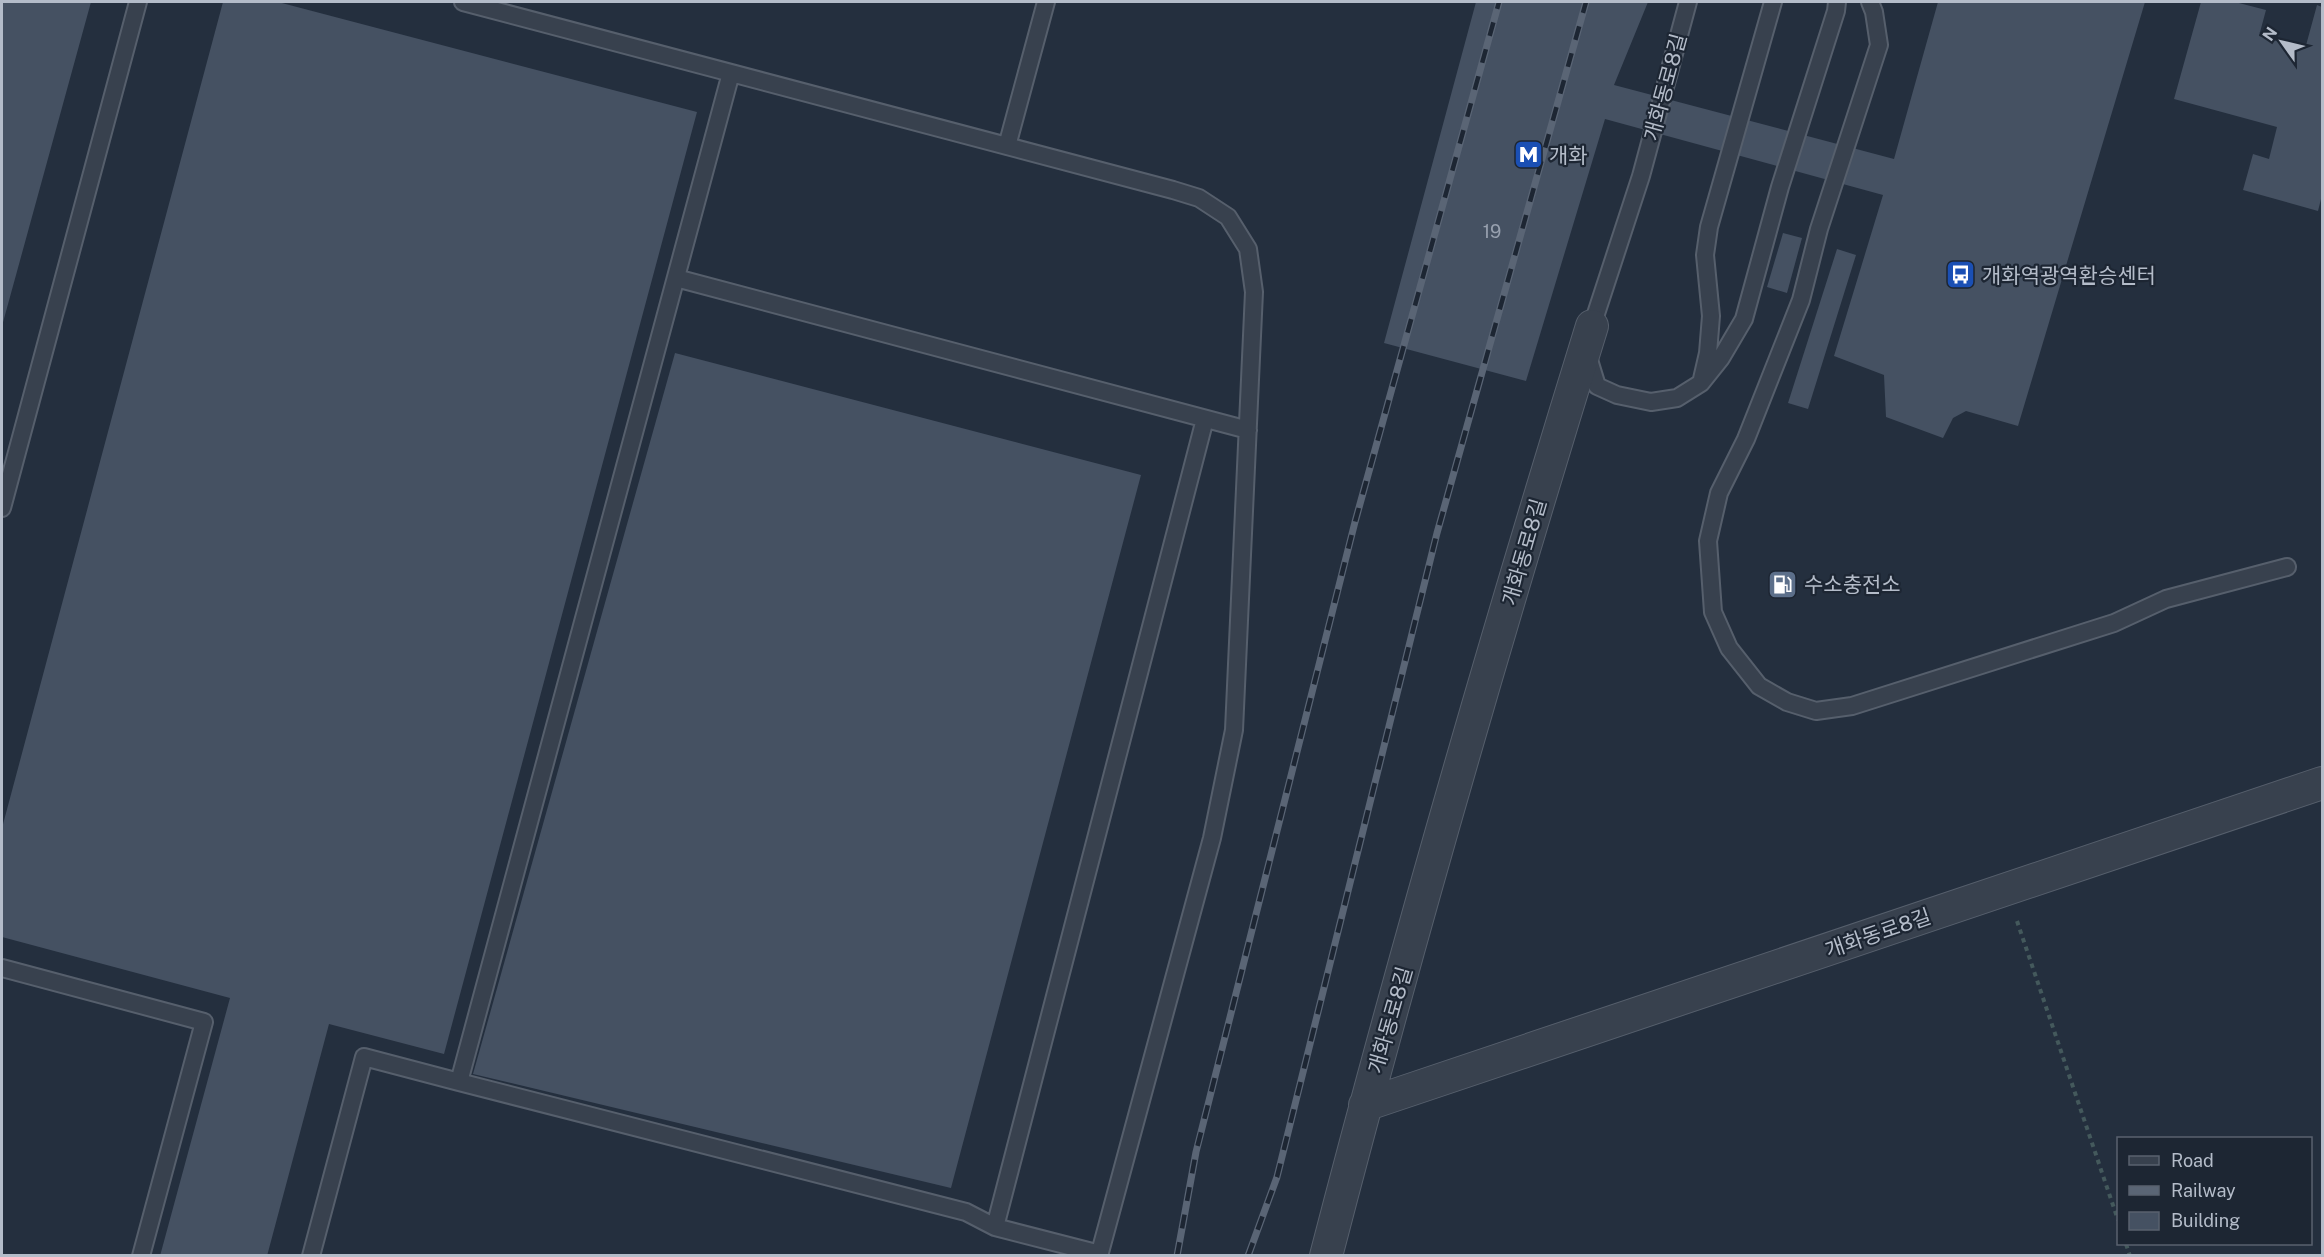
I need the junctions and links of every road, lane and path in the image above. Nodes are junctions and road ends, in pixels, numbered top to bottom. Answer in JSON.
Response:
{"nodes":[{"id":1,"x":138,"y":2,"type":"edge"},
{"id":2,"x":463,"y":2,"type":"edge"},
{"id":3,"x":1046,"y":2,"type":"edge"},
{"id":4,"x":1688,"y":2,"type":"edge"},
{"id":5,"x":1773,"y":2,"type":"edge"},
{"id":6,"x":1837,"y":2,"type":"edge"},
{"id":7,"x":1870,"y":2,"type":"edge"},
{"id":8,"x":731,"y":73,"type":"junction"},
{"id":9,"x":1007,"y":146,"type":"junction"},
{"id":10,"x":676,"y":278,"type":"junction"},
{"id":11,"x":1593,"y":326,"type":"joint"},
{"id":12,"x":1589,"y":360,"type":"dead end"},
{"id":13,"x":1701,"y":383,"type":"junction"},
{"id":14,"x":1205,"y":419,"type":"junction"},
{"id":15,"x":1248,"y":430,"type":"junction"},
{"id":16,"x":2,"y":508,"type":"edge"},
{"id":17,"x":2287,"y":567,"type":"dead end"},
{"id":18,"x":2322,"y":783,"type":"edge"},
{"id":19,"x":2006,"y":890,"type":"junction"},
{"id":20,"x":2,"y":968,"type":"edge"},
{"id":21,"x":459,"y":1082,"type":"junction"},
{"id":22,"x":1365,"y":1105,"type":"junction"},
{"id":23,"x":2117,"y":1217,"type":"edge"},
{"id":24,"x":995,"y":1227,"type":"junction"},
{"id":25,"x":1100,"y":1255,"type":"edge"},
{"id":26,"x":141,"y":1256,"type":"edge"},
{"id":27,"x":311,"y":1256,"type":"edge"},
{"id":28,"x":1326,"y":1256,"type":"edge"}],
"edges":[{"from":1,"to":16,"type":"lane"},
{"from":2,"to":8,"type":"lane"},
{"from":3,"to":9,"type":"lane"},
{"from":4,"to":11,"type":"lane","name":"개화동로8길"},
{"from":5,"to":13,"type":"lane"},
{"from":6,"to":13,"type":"lane"},
{"from":7,"to":17,"type":"lane"},
{"from":8,"to":9,"type":"lane"},
{"from":8,"to":10,"type":"lane"},
{"from":9,"to":15,"type":"lane"},
{"from":10,"to":14,"type":"lane"},
{"from":10,"to":21,"type":"lane"},
{"from":11,"to":22,"type":"street","name":"개화동로8길"},
{"from":12,"to":13,"type":"lane"},
{"from":14,"to":15,"type":"lane"},
{"from":14,"to":24,"type":"lane"},
{"from":15,"to":25,"type":"lane"},
{"from":18,"to":19,"type":"street","name":"개화동로8길"},
{"from":19,"to":22,"type":"street","name":"개화동로8길"},
{"from":19,"to":23,"type":"path"},
{"from":20,"to":26,"type":"lane"},
{"from":21,"to":24,"type":"lane"},
{"from":21,"to":27,"type":"lane"},
{"from":22,"to":28,"type":"street","name":"개화동로8길"},
{"from":24,"to":25,"type":"lane"}]}
